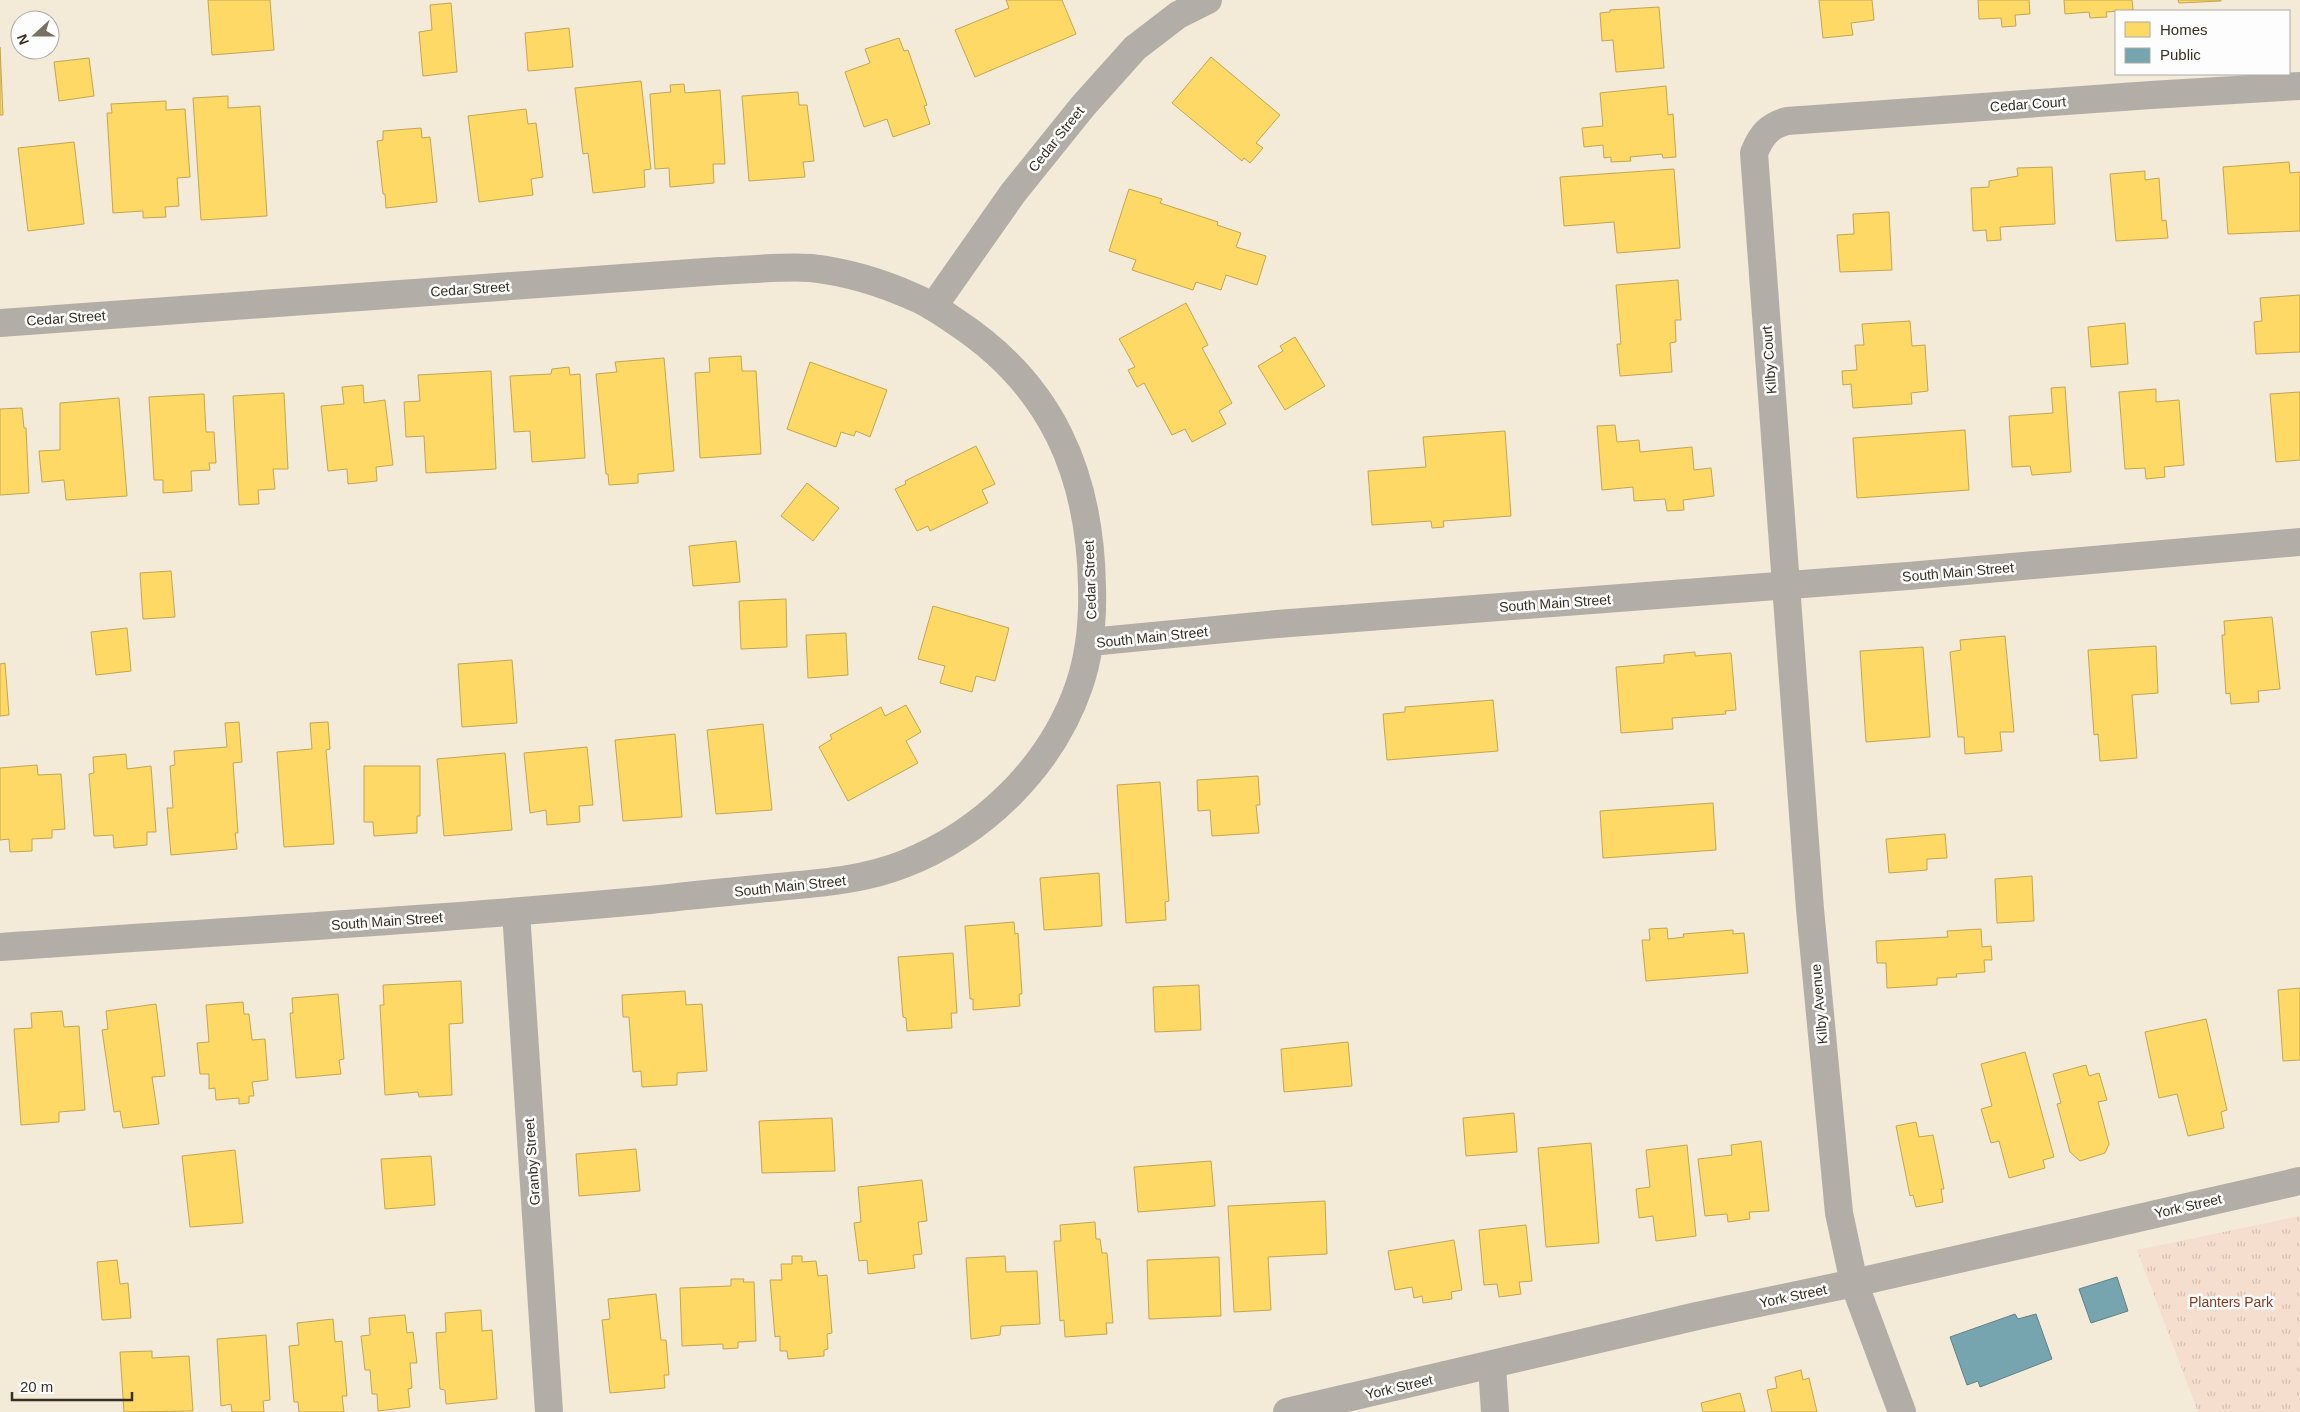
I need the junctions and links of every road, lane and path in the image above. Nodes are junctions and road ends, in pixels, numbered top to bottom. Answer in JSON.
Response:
{"nodes":[{"id":1,"x":1208,"y":0,"type":"edge"},
{"id":2,"x":2300,"y":86,"type":"edge"},
{"id":3,"x":1761,"y":136,"type":"joint"},
{"id":4,"x":933,"y":307,"type":"junction"},
{"id":5,"x":0,"y":323,"type":"edge"},
{"id":6,"x":2300,"y":542,"type":"edge"},
{"id":7,"x":1786,"y":585,"type":"junction"},
{"id":8,"x":1090,"y":642,"type":"junction"},
{"id":9,"x":516,"y":912,"type":"junction"},
{"id":10,"x":0,"y":947,"type":"edge"},
{"id":11,"x":2300,"y":1181,"type":"edge"},
{"id":12,"x":1854,"y":1283,"type":"junction"},
{"id":13,"x":1492,"y":1366,"type":"junction"},
{"id":14,"x":549,"y":1412,"type":"edge"},
{"id":15,"x":1287,"y":1412,"type":"edge"},
{"id":16,"x":1495,"y":1412,"type":"edge"},
{"id":17,"x":1902,"y":1412,"type":"edge"}],
"edges":[{"from":1,"to":4,"type":"street","name":"Cedar Street"},
{"from":2,"to":3,"type":"street","name":"Cedar Court"},
{"from":3,"to":7,"type":"street","name":"Kilby Court"},
{"from":4,"to":5,"type":"street","name":"Cedar Street"},
{"from":4,"to":8,"type":"street","name":"Cedar Street"},
{"from":6,"to":7,"type":"street","name":"South Main Street"},
{"from":7,"to":8,"type":"street","name":"South Main Street"},
{"from":7,"to":12,"type":"street","name":"Kilby Avenue"},
{"from":8,"to":9,"type":"street","name":"South Main Street"},
{"from":9,"to":10,"type":"street","name":"South Main Street"},
{"from":9,"to":14,"type":"street","name":"Granby Street"},
{"from":11,"to":12,"type":"street","name":"York Street"},
{"from":12,"to":13,"type":"street","name":"York Street"},
{"from":12,"to":17,"type":"street","name":"Kilby Avenue"},
{"from":13,"to":15,"type":"street","name":"York Street"},
{"from":13,"to":16,"type":"street"}]}
